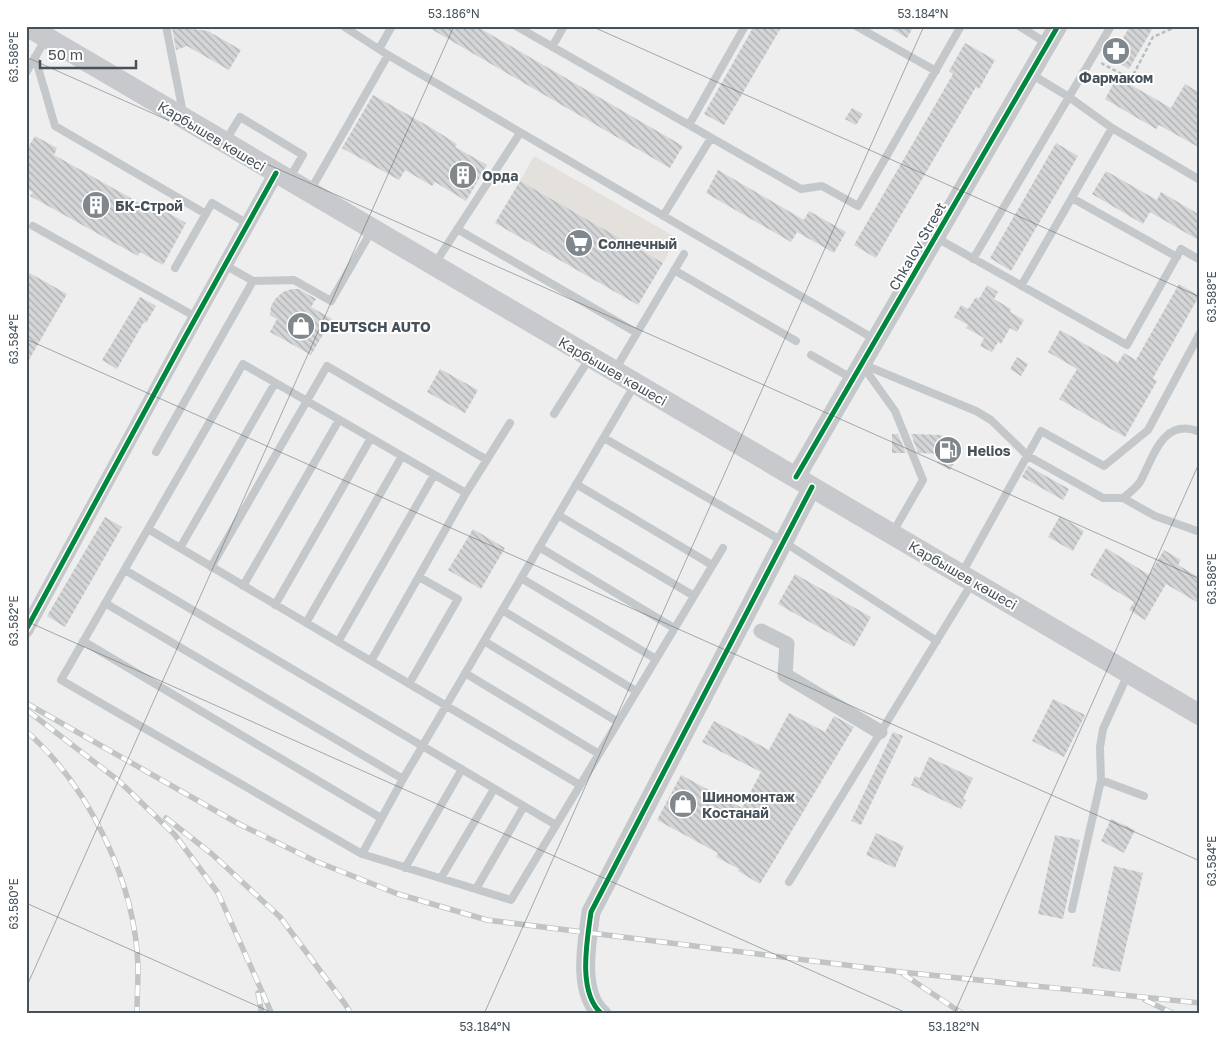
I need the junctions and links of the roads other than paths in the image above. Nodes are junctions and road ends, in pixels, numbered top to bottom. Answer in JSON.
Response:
{"nodes":[{"id":1,"x":27,"y":26,"type":"edge"},
{"id":2,"x":166,"y":26,"type":"edge"},
{"id":3,"x":343,"y":26,"type":"edge"},
{"id":4,"x":392,"y":26,"type":"edge"},
{"id":5,"x":516,"y":26,"type":"edge"},
{"id":6,"x":564,"y":26,"type":"edge"},
{"id":7,"x":745,"y":26,"type":"edge"},
{"id":8,"x":856,"y":26,"type":"edge"},
{"id":9,"x":961,"y":26,"type":"edge"},
{"id":10,"x":1018,"y":26,"type":"edge"},
{"id":11,"x":1058,"y":26,"type":"edge"},
{"id":12,"x":1111,"y":26,"type":"edge"},
{"id":13,"x":50,"y":32,"type":"edge"},
{"id":14,"x":1048,"y":44,"type":"junction"},
{"id":15,"x":552,"y":47,"type":"junction"},
{"id":16,"x":379,"y":49,"type":"junction"},
{"id":17,"x":388,"y":55,"type":"junction"},
{"id":18,"x":35,"y":57,"type":"junction"},
{"id":19,"x":936,"y":71,"type":"junction"},
{"id":20,"x":26,"y":73,"type":"edge"},
{"id":21,"x":1030,"y":74,"type":"junction"},
{"id":22,"x":1069,"y":97,"type":"junction"},
{"id":23,"x":185,"y":120,"type":"junction"},
{"id":24,"x":689,"y":125,"type":"junction"},
{"id":25,"x":1112,"y":128,"type":"junction"},
{"id":26,"x":520,"y":132,"type":"junction"},
{"id":27,"x":711,"y":138,"type":"junction"},
{"id":28,"x":224,"y":143,"type":"junction"},
{"id":29,"x":282,"y":177,"type":"junction"},
{"id":30,"x":1200,"y":180,"type":"edge"},
{"id":31,"x":309,"y":193,"type":"junction"},
{"id":32,"x":1072,"y":198,"type":"junction"},
{"id":33,"x":206,"y":214,"type":"junction"},
{"id":34,"x":663,"y":216,"type":"junction"},
{"id":35,"x":248,"y":224,"type":"junction"},
{"id":36,"x":33,"y":226,"type":"dead end"},
{"id":37,"x":457,"y":229,"type":"junction"},
{"id":38,"x":372,"y":230,"type":"junction"},
{"id":39,"x":936,"y":237,"type":"junction"},
{"id":40,"x":684,"y":254,"type":"dead end"},
{"id":41,"x":1177,"y":257,"type":"junction"},
{"id":42,"x":973,"y":259,"type":"junction"},
{"id":43,"x":1200,"y":260,"type":"edge"},
{"id":44,"x":225,"y":265,"type":"junction"},
{"id":45,"x":433,"y":266,"type":"junction"},
{"id":46,"x":175,"y":268,"type":"dead end"},
{"id":47,"x":674,"y":270,"type":"junction"},
{"id":48,"x":253,"y":281,"type":"junction"},
{"id":49,"x":1022,"y":286,"type":"junction"},
{"id":50,"x":196,"y":317,"type":"junction"},
{"id":51,"x":637,"y":333,"type":"junction"},
{"id":52,"x":1200,"y":333,"type":"edge"},
{"id":53,"x":876,"y":340,"type":"junction"},
{"id":54,"x":796,"y":341,"type":"dead end"},
{"id":55,"x":810,"y":355,"type":"dead end"},
{"id":56,"x":590,"y":357,"type":"junction"},
{"id":57,"x":614,"y":371,"type":"junction"},
{"id":58,"x":857,"y":372,"type":"junction"},
{"id":59,"x":275,"y":383,"type":"junction"},
{"id":60,"x":635,"y":384,"type":"junction"},
{"id":61,"x":307,"y":401,"type":"junction"},
{"id":62,"x":554,"y":414,"type":"dead end"},
{"id":63,"x":339,"y":420,"type":"junction"},
{"id":64,"x":510,"y":423,"type":"dead end"},
{"id":65,"x":1200,"y":432,"type":"edge"},
{"id":66,"x":371,"y":438,"type":"junction"},
{"id":67,"x":604,"y":438,"type":"junction"},
{"id":68,"x":156,"y":452,"type":"dead end"},
{"id":69,"x":402,"y":456,"type":"junction"},
{"id":70,"x":1028,"y":456,"type":"junction"},
{"id":71,"x":487,"y":460,"type":"junction"},
{"id":72,"x":434,"y":475,"type":"junction"},
{"id":73,"x":804,"y":482,"type":"junction"},
{"id":74,"x":576,"y":484,"type":"junction"},
{"id":75,"x":466,"y":493,"type":"junction"},
{"id":76,"x":1123,"y":498,"type":"junction"},
{"id":77,"x":558,"y":515,"type":"junction"},
{"id":78,"x":148,"y":529,"type":"junction"},
{"id":79,"x":1200,"y":532,"type":"edge"},
{"id":80,"x":892,"y":534,"type":"junction"},
{"id":81,"x":784,"y":542,"type":"junction"},
{"id":82,"x":539,"y":547,"type":"junction"},
{"id":83,"x":180,"y":548,"type":"junction"},
{"id":84,"x":723,"y":548,"type":"dead end"},
{"id":85,"x":712,"y":565,"type":"junction"},
{"id":86,"x":211,"y":567,"type":"junction"},
{"id":87,"x":124,"y":570,"type":"junction"},
{"id":88,"x":419,"y":577,"type":"junction"},
{"id":89,"x":967,"y":577,"type":"junction"},
{"id":90,"x":521,"y":578,"type":"junction"},
{"id":91,"x":244,"y":586,"type":"junction"},
{"id":92,"x":694,"y":596,"type":"junction"},
{"id":93,"x":106,"y":603,"type":"junction"},
{"id":94,"x":275,"y":605,"type":"junction"},
{"id":95,"x":502,"y":610,"type":"junction"},
{"id":96,"x":306,"y":623,"type":"junction"},
{"id":97,"x":674,"y":628,"type":"junction"},
{"id":98,"x":26,"y":630,"type":"edge"},
{"id":99,"x":761,"y":631,"type":"dead end"},
{"id":100,"x":83,"y":641,"type":"junction"},
{"id":101,"x":484,"y":641,"type":"junction"},
{"id":102,"x":937,"y":641,"type":"junction"},
{"id":103,"x":338,"y":642,"type":"junction"},
{"id":104,"x":656,"y":659,"type":"junction"},
{"id":105,"x":371,"y":662,"type":"junction"},
{"id":106,"x":465,"y":673,"type":"junction"},
{"id":107,"x":1128,"y":674,"type":"junction"},
{"id":108,"x":409,"y":684,"type":"junction"},
{"id":109,"x":636,"y":691,"type":"junction"},
{"id":110,"x":446,"y":706,"type":"junction"},
{"id":111,"x":1200,"y":715,"type":"edge"},
{"id":112,"x":618,"y":722,"type":"junction"},
{"id":113,"x":880,"y":732,"type":"junction"},
{"id":114,"x":422,"y":746,"type":"junction"},
{"id":115,"x":599,"y":754,"type":"junction"},
{"id":116,"x":462,"y":770,"type":"junction"},
{"id":117,"x":403,"y":779,"type":"junction"},
{"id":118,"x":1101,"y":780,"type":"junction"},
{"id":119,"x":580,"y":785,"type":"junction"},
{"id":120,"x":494,"y":789,"type":"junction"},
{"id":121,"x":1144,"y":796,"type":"dead end"},
{"id":122,"x":524,"y":806,"type":"junction"},
{"id":123,"x":381,"y":818,"type":"junction"},
{"id":124,"x":556,"y":825,"type":"junction"},
{"id":125,"x":362,"y":854,"type":"junction"},
{"id":126,"x":405,"y":868,"type":"junction"},
{"id":127,"x":441,"y":878,"type":"junction"},
{"id":128,"x":789,"y":882,"type":"dead end"},
{"id":129,"x":476,"y":889,"type":"junction"},
{"id":130,"x":1072,"y":908,"type":"dead end"},
{"id":131,"x":602,"y":1014,"type":"edge"}],
"edges":[{"from":1,"to":13,"type":"main road","name":"Карбышев көшесі"},
{"from":2,"to":23,"type":"lane"},
{"from":3,"to":16,"type":"lane"},
{"from":4,"to":16,"type":"lane"},
{"from":5,"to":15,"type":"lane"},
{"from":6,"to":15,"type":"lane"},
{"from":7,"to":24,"type":"lane"},
{"from":8,"to":19,"type":"lane"},
{"from":9,"to":19,"type":"lane"},
{"from":10,"to":14,"type":"lane"},
{"from":11,"to":14,"type":"street","name":"Chkalov Street"},
{"from":12,"to":22,"type":"lane"},
{"from":13,"to":18,"type":"lane"},
{"from":13,"to":23,"type":"main road","name":"Карбышев көшесі"},
{"from":14,"to":21,"type":"street","name":"Chkalov Street"},
{"from":15,"to":24,"type":"lane"},
{"from":16,"to":17,"type":"lane"},
{"from":17,"to":26,"type":"lane"},
{"from":17,"to":31,"type":"lane"},
{"from":18,"to":20,"type":"lane"},
{"from":18,"to":33,"type":"lane"},
{"from":19,"to":27,"type":"lane"},
{"from":21,"to":22,"type":"lane"},
{"from":21,"to":39,"type":"street","name":"Chkalov Street"},
{"from":22,"to":25,"type":"lane"},
{"from":22,"to":42,"type":"lane"},
{"from":23,"to":28,"type":"main road","name":"Карбышев көшесі"},
{"from":24,"to":27,"type":"lane"},
{"from":25,"to":30,"type":"lane"},
{"from":25,"to":32,"type":"lane"},
{"from":26,"to":34,"type":"lane"},
{"from":26,"to":37,"type":"lane"},
{"from":27,"to":34,"type":"lane"},
{"from":28,"to":29,"type":"main road","name":"Карбышев көшесі"},
{"from":28,"to":29,"type":"lane"},
{"from":29,"to":31,"type":"main road","name":"Карбышев көшесі"},
{"from":29,"to":35,"type":"street"},
{"from":31,"to":38,"type":"main road","name":"Карбышев көшесі"},
{"from":32,"to":41,"type":"lane"},
{"from":32,"to":49,"type":"lane"},
{"from":33,"to":35,"type":"lane"},
{"from":33,"to":46,"type":"lane"},
{"from":34,"to":53,"type":"lane"},
{"from":35,"to":44,"type":"street"},
{"from":36,"to":50,"type":"lane"},
{"from":37,"to":45,"type":"lane"},
{"from":37,"to":51,"type":"lane"},
{"from":38,"to":45,"type":"main road","name":"Карбышев көшесі"},
{"from":38,"to":48,"type":"lane"},
{"from":39,"to":42,"type":"lane"},
{"from":39,"to":53,"type":"street","name":"Chkalov Street"},
{"from":40,"to":47,"type":"lane"},
{"from":41,"to":43,"type":"lane"},
{"from":41,"to":49,"type":"lane"},
{"from":42,"to":49,"type":"lane"},
{"from":44,"to":48,"type":"lane"},
{"from":44,"to":50,"type":"street"},
{"from":45,"to":56,"type":"main road","name":"Карбышев көшесі"},
{"from":47,"to":51,"type":"lane"},
{"from":47,"to":54,"type":"lane"},
{"from":48,"to":68,"type":"lane"},
{"from":50,"to":98,"type":"street"},
{"from":51,"to":57,"type":"lane"},
{"from":52,"to":70,"type":"lane"},
{"from":53,"to":58,"type":"street","name":"Chkalov Street"},
{"from":55,"to":58,"type":"lane"},
{"from":56,"to":57,"type":"main road","name":"Карбышев көшесі"},
{"from":56,"to":62,"type":"lane"},
{"from":57,"to":60,"type":"main road","name":"Карбышев көшесі"},
{"from":58,"to":70,"type":"lane"},
{"from":58,"to":73,"type":"street","name":"Chkalov Street"},
{"from":58,"to":80,"type":"lane"},
{"from":59,"to":61,"type":"lane"},
{"from":59,"to":78,"type":"lane"},
{"from":59,"to":83,"type":"lane"},
{"from":60,"to":67,"type":"lane"},
{"from":60,"to":73,"type":"main road","name":"Карбышев көшесі"},
{"from":61,"to":63,"type":"lane"},
{"from":61,"to":71,"type":"lane"},
{"from":61,"to":86,"type":"lane"},
{"from":63,"to":66,"type":"lane"},
{"from":63,"to":91,"type":"lane"},
{"from":64,"to":71,"type":"lane"},
{"from":65,"to":76,"type":"lane"},
{"from":66,"to":69,"type":"lane"},
{"from":66,"to":94,"type":"lane"},
{"from":67,"to":74,"type":"lane"},
{"from":67,"to":81,"type":"lane"},
{"from":69,"to":72,"type":"lane"},
{"from":69,"to":96,"type":"lane"},
{"from":70,"to":76,"type":"lane"},
{"from":70,"to":89,"type":"lane"},
{"from":71,"to":75,"type":"lane"},
{"from":72,"to":75,"type":"lane"},
{"from":72,"to":103,"type":"lane"},
{"from":73,"to":80,"type":"main road","name":"Карбышев көшесі"},
{"from":73,"to":81,"type":"street","name":"Chkalov Street"},
{"from":74,"to":77,"type":"lane"},
{"from":74,"to":85,"type":"lane"},
{"from":75,"to":88,"type":"lane"},
{"from":76,"to":79,"type":"lane"},
{"from":77,"to":82,"type":"lane"},
{"from":77,"to":92,"type":"lane"},
{"from":78,"to":83,"type":"lane"},
{"from":78,"to":87,"type":"lane"},
{"from":80,"to":89,"type":"main road","name":"Карбышев көшесі"},
{"from":81,"to":102,"type":"lane"},
{"from":81,"to":131,"type":"street","name":"Chkalov Street"},
{"from":82,"to":90,"type":"lane"},
{"from":82,"to":97,"type":"lane"},
{"from":83,"to":86,"type":"lane"},
{"from":84,"to":85,"type":"lane"},
{"from":85,"to":92,"type":"lane"},
{"from":86,"to":91,"type":"lane"},
{"from":87,"to":93,"type":"lane"},
{"from":87,"to":114,"type":"lane"},
{"from":88,"to":105,"type":"lane"},
{"from":88,"to":108,"type":"lane"},
{"from":89,"to":102,"type":"lane"},
{"from":89,"to":107,"type":"main road","name":"Карбышев көшесі"},
{"from":90,"to":95,"type":"lane"},
{"from":90,"to":104,"type":"lane"},
{"from":91,"to":94,"type":"lane"},
{"from":92,"to":97,"type":"lane"},
{"from":93,"to":100,"type":"lane"},
{"from":93,"to":117,"type":"lane"},
{"from":94,"to":96,"type":"lane"},
{"from":95,"to":101,"type":"lane"},
{"from":95,"to":109,"type":"lane"},
{"from":96,"to":103,"type":"lane"},
{"from":97,"to":104,"type":"lane"},
{"from":99,"to":113,"type":"street"},
{"from":100,"to":123,"type":"lane"},
{"from":100,"to":125,"type":"lane"},
{"from":101,"to":106,"type":"lane"},
{"from":101,"to":112,"type":"lane"},
{"from":102,"to":113,"type":"lane"},
{"from":103,"to":105,"type":"lane"},
{"from":104,"to":109,"type":"lane"},
{"from":105,"to":108,"type":"lane"},
{"from":106,"to":110,"type":"lane"},
{"from":106,"to":115,"type":"lane"},
{"from":107,"to":111,"type":"main road","name":"Карбышев көшесі"},
{"from":107,"to":118,"type":"lane"},
{"from":108,"to":110,"type":"lane"},
{"from":109,"to":112,"type":"lane"},
{"from":110,"to":114,"type":"lane"},
{"from":110,"to":119,"type":"lane"},
{"from":112,"to":115,"type":"lane"},
{"from":113,"to":128,"type":"lane"},
{"from":114,"to":116,"type":"lane"},
{"from":114,"to":117,"type":"lane"},
{"from":115,"to":119,"type":"lane"},
{"from":116,"to":120,"type":"lane"},
{"from":116,"to":126,"type":"lane"},
{"from":117,"to":123,"type":"lane"},
{"from":118,"to":121,"type":"lane"},
{"from":118,"to":130,"type":"lane"},
{"from":119,"to":124,"type":"lane"},
{"from":120,"to":122,"type":"lane"},
{"from":120,"to":127,"type":"lane"},
{"from":122,"to":124,"type":"lane"},
{"from":122,"to":129,"type":"lane"},
{"from":123,"to":125,"type":"lane"},
{"from":124,"to":129,"type":"lane"},
{"from":125,"to":126,"type":"lane"},
{"from":126,"to":127,"type":"lane"},
{"from":127,"to":129,"type":"lane"}]}
